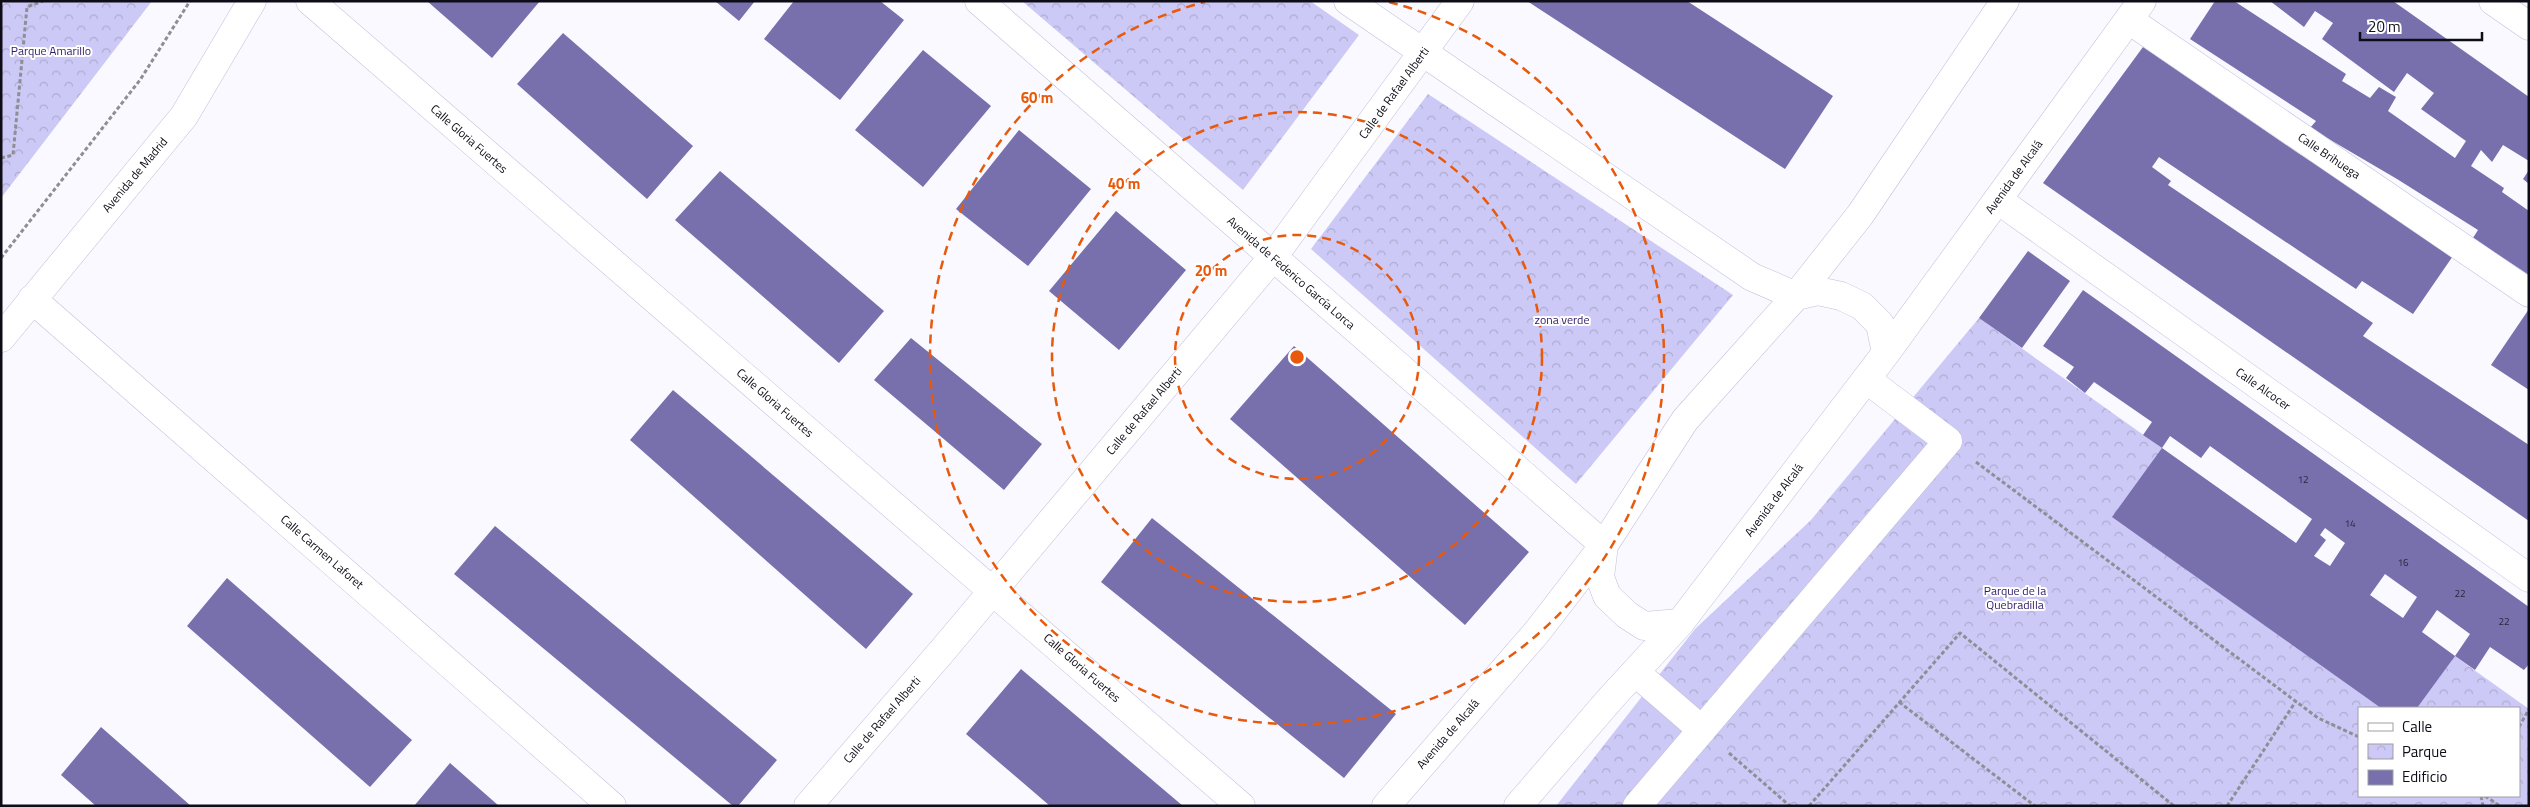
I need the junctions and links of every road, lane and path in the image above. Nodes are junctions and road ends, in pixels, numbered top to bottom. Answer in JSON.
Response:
{"nodes":[{"id":1,"x":44,"y":1,"type":"edge"},
{"id":2,"x":190,"y":1,"type":"edge"},
{"id":3,"x":252,"y":1,"type":"edge"},
{"id":4,"x":310,"y":1,"type":"edge"},
{"id":5,"x":979,"y":1,"type":"edge"},
{"id":6,"x":1348,"y":1,"type":"edge"},
{"id":7,"x":1460,"y":1,"type":"edge"},
{"id":8,"x":2005,"y":1,"type":"edge"},
{"id":9,"x":2493,"y":1,"type":"edge"},
{"id":10,"x":2135,"y":10,"type":"edge"},
{"id":11,"x":2529,"y":26,"type":"edge"},
{"id":12,"x":1424,"y":53,"type":"junction"},
{"id":13,"x":1,"y":158,"type":"edge"},
{"id":14,"x":1998,"y":200,"type":"junction"},
{"id":15,"x":1,"y":258,"type":"edge"},
{"id":16,"x":1273,"y":258,"type":"junction"},
{"id":17,"x":2529,"y":293,"type":"edge"},
{"id":18,"x":1796,"y":296,"type":"junction"},
{"id":19,"x":32,"y":299,"type":"junction"},
{"id":20,"x":1,"y":338,"type":"edge"},
{"id":21,"x":1886,"y":352,"type":"junction"},
{"id":22,"x":1866,"y":379,"type":"junction"},
{"id":23,"x":1948,"y":441,"type":"junction"},
{"id":24,"x":1604,"y":545,"type":"junction"},
{"id":25,"x":2529,"y":578,"type":"edge"},
{"id":26,"x":993,"y":592,"type":"junction"},
{"id":27,"x":1680,"y":623,"type":"junction"},
{"id":28,"x":1635,"y":672,"type":"junction"},
{"id":29,"x":2296,"y":701,"type":"junction"},
{"id":30,"x":1900,"y":702,"type":"junction"},
{"id":31,"x":2529,"y":709,"type":"edge"},
{"id":32,"x":2520,"y":725,"type":"edge"},
{"id":33,"x":1702,"y":730,"type":"junction"},
{"id":34,"x":2358,"y":737,"type":"edge"},
{"id":35,"x":2485,"y":797,"type":"edge"},
{"id":36,"x":612,"y":806,"type":"edge"},
{"id":37,"x":808,"y":806,"type":"edge"},
{"id":38,"x":1241,"y":806,"type":"edge"},
{"id":39,"x":1386,"y":806,"type":"edge"},
{"id":40,"x":1518,"y":806,"type":"edge"},
{"id":41,"x":1637,"y":806,"type":"edge"},
{"id":42,"x":1790,"y":806,"type":"edge"},
{"id":43,"x":1809,"y":806,"type":"edge"},
{"id":44,"x":2036,"y":806,"type":"edge"},
{"id":45,"x":2174,"y":806,"type":"edge"},
{"id":46,"x":2227,"y":806,"type":"edge"},
{"id":47,"x":2500,"y":806,"type":"edge"}],
"edges":[{"from":1,"to":13,"type":"path"},
{"from":2,"to":15,"type":"path"},
{"from":3,"to":19,"type":"street","name":"Avenida de Madrid"},
{"from":4,"to":26,"type":"street","name":"Calle Gloria Fuertes"},
{"from":5,"to":16,"type":"street","name":"Avenida de Federico García Lorca"},
{"from":6,"to":12,"type":"street"},
{"from":7,"to":12,"type":"street","name":"Calle de Rafael Alberti"},
{"from":8,"to":18,"type":"street","name":"Avenida de Alcalá"},
{"from":9,"to":11,"type":"street"},
{"from":10,"to":14,"type":"street","name":"Avenida de Alcalá"},
{"from":10,"to":17,"type":"street","name":"Calle Brihuega"},
{"from":12,"to":16,"type":"street","name":"Calle de Rafael Alberti"},
{"from":12,"to":18,"type":"street"},
{"from":14,"to":21,"type":"street","name":"Avenida de Alcalá"},
{"from":14,"to":25,"type":"street","name":"Calle Alcocer"},
{"from":16,"to":24,"type":"street","name":"Avenida de Federico García Lorca"},
{"from":16,"to":26,"type":"street","name":"Calle de Rafael Alberti"},
{"from":18,"to":21,"type":"street"},
{"from":18,"to":24,"type":"street","name":"Avenida de Alcalá"},
{"from":19,"to":20,"type":"street","name":"Avenida de Madrid"},
{"from":19,"to":36,"type":"street","name":"Calle Carmen Laforet"},
{"from":21,"to":22,"type":"street","name":"Avenida de Alcalá"},
{"from":22,"to":23,"type":"street"},
{"from":22,"to":27,"type":"street","name":"Avenida de Alcalá"},
{"from":23,"to":29,"type":"path"},
{"from":23,"to":33,"type":"street"},
{"from":24,"to":27,"type":"street","name":"Avenida de Alcalá"},
{"from":24,"to":39,"type":"street","name":"Avenida de Alcalá"},
{"from":26,"to":37,"type":"street","name":"Calle de Rafael Alberti"},
{"from":26,"to":38,"type":"street","name":"Calle Gloria Fuertes"},
{"from":27,"to":28,"type":"street","name":"Avenida de Alcalá"},
{"from":28,"to":33,"type":"street"},
{"from":28,"to":40,"type":"street","name":"Avenida de Alcalá"},
{"from":29,"to":34,"type":"path"},
{"from":29,"to":46,"type":"path"},
{"from":30,"to":43,"type":"path"},
{"from":30,"to":44,"type":"path"},
{"from":30,"to":45,"type":"path"},
{"from":31,"to":32,"type":"path"},
{"from":33,"to":41,"type":"street"},
{"from":33,"to":42,"type":"path"},
{"from":35,"to":47,"type":"path"}]}
